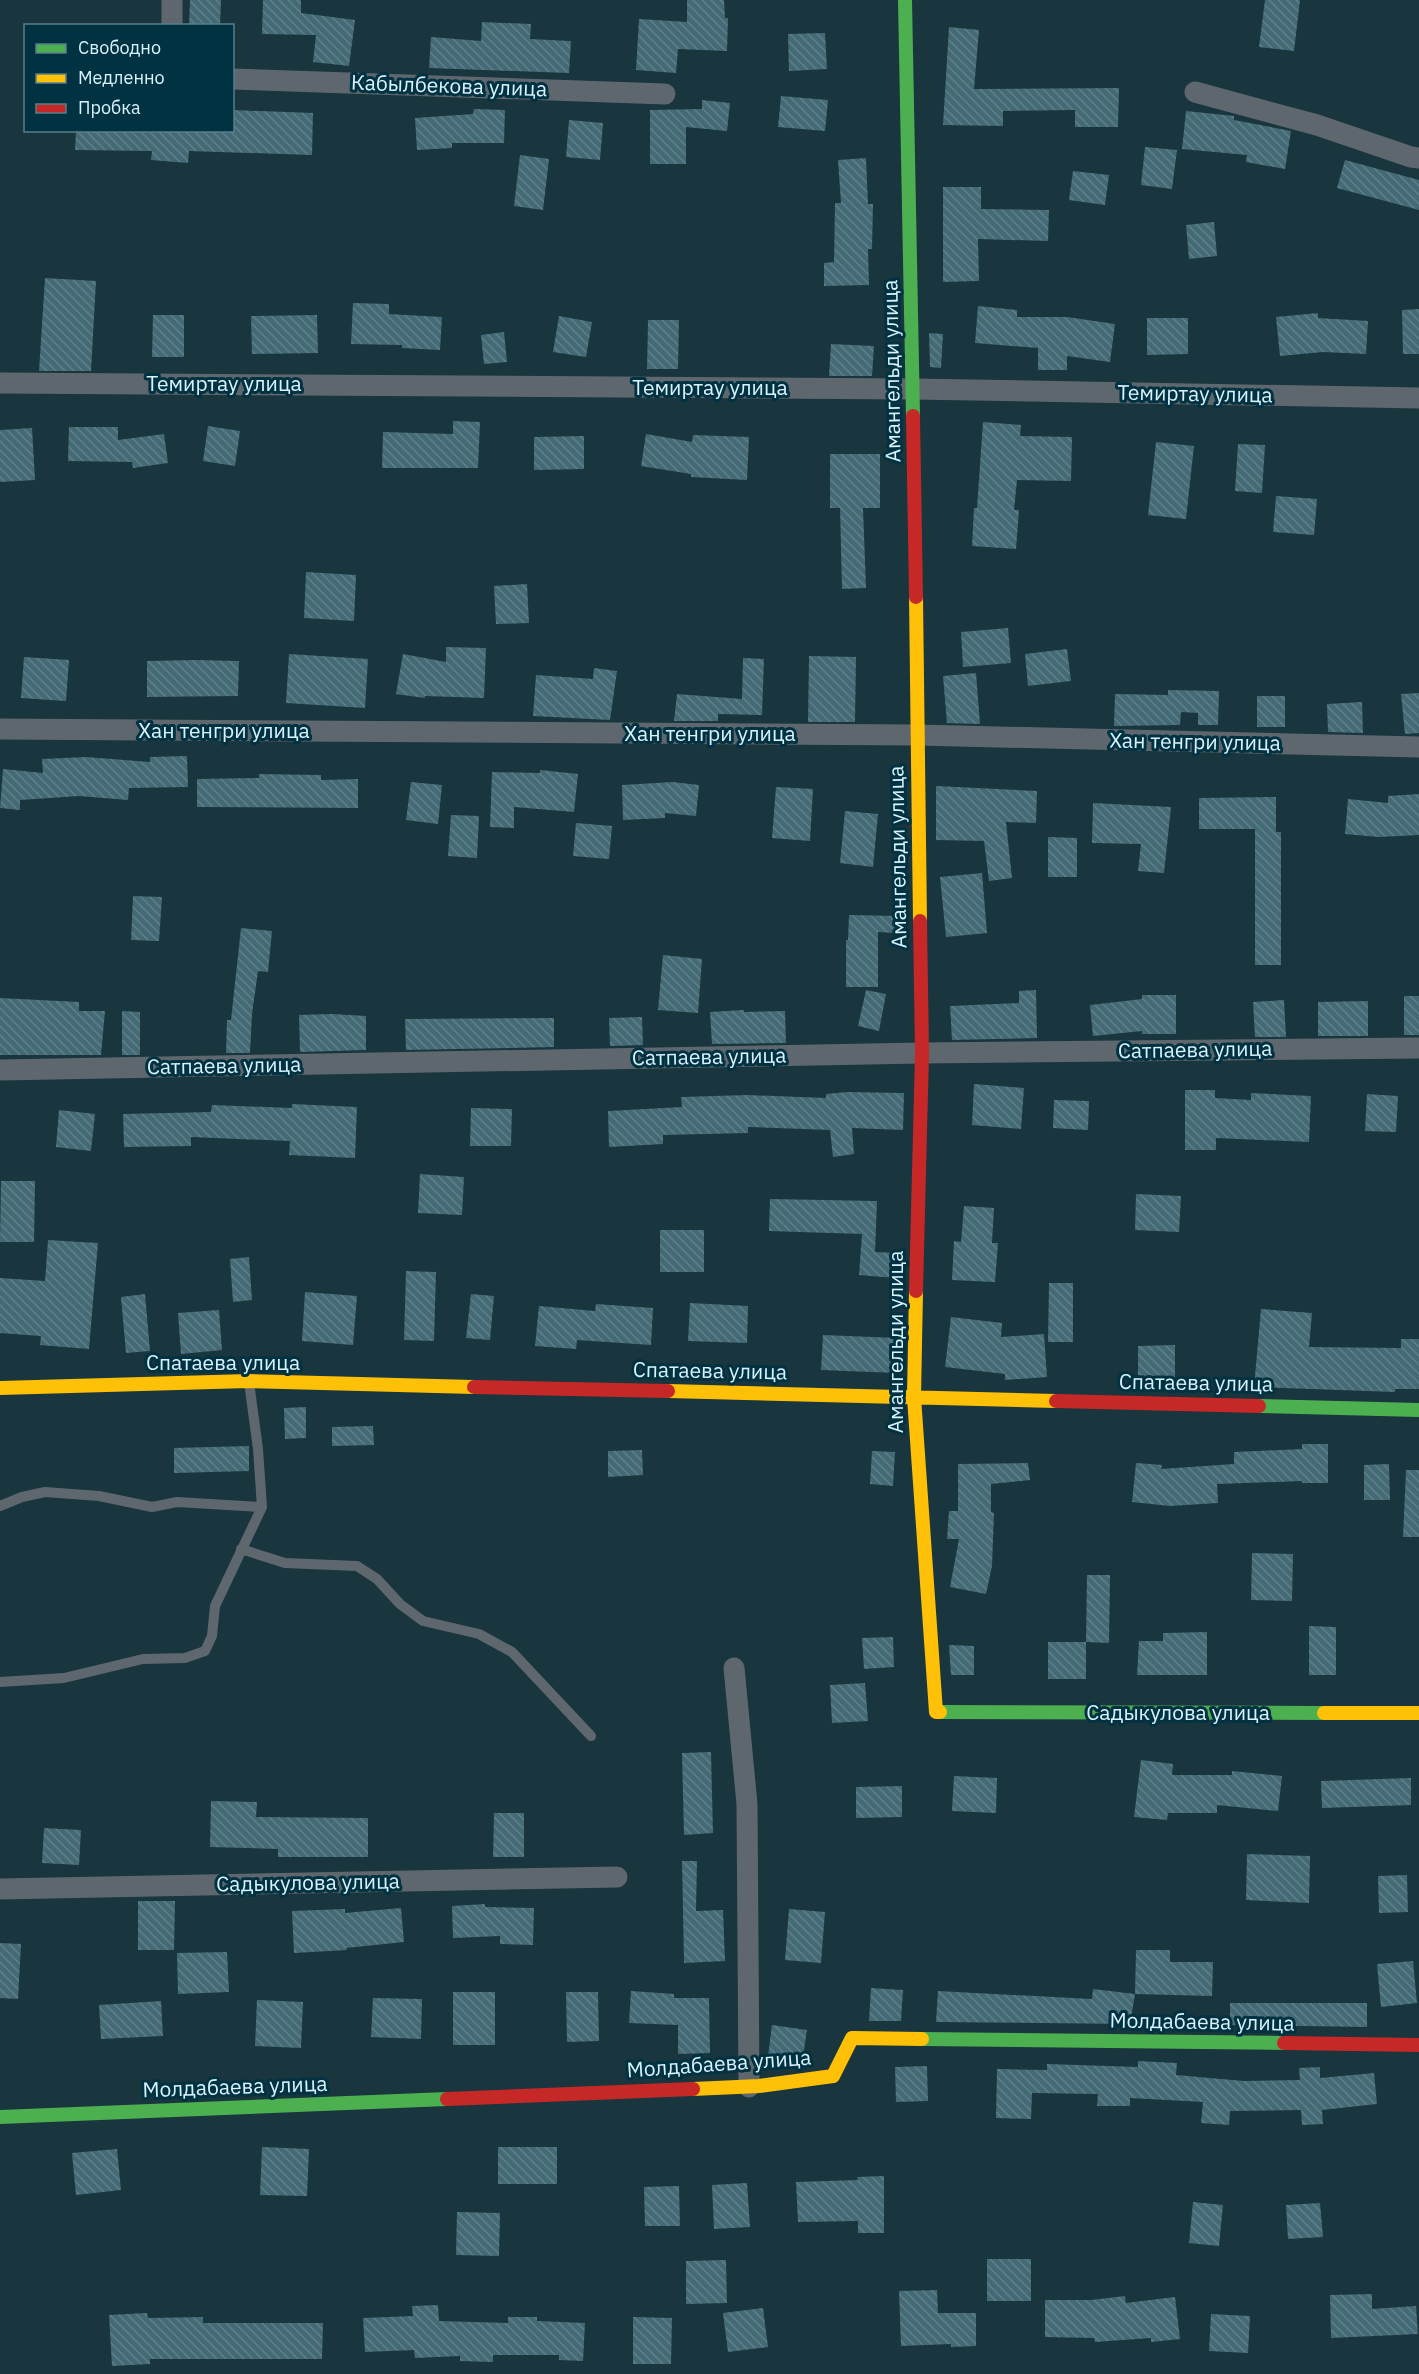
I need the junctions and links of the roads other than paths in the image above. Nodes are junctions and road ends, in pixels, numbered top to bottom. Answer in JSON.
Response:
{"nodes":[{"id":1,"x":172,"y":0,"type":"edge"},
{"id":2,"x":905,"y":0,"type":"edge"},
{"id":3,"x":172,"y":24,"type":"edge"},
{"id":4,"x":234,"y":79,"type":"edge"},
{"id":5,"x":1195,"y":92,"type":"dead end"},
{"id":6,"x":665,"y":94,"type":"dead end"},
{"id":7,"x":1419,"y":158,"type":"edge"},
{"id":8,"x":0,"y":383,"type":"edge"},
{"id":9,"x":913,"y":389,"type":"junction"},
{"id":10,"x":1419,"y":398,"type":"edge"},
{"id":11,"x":0,"y":729,"type":"edge"},
{"id":12,"x":917,"y":735,"type":"junction"},
{"id":13,"x":1419,"y":747,"type":"edge"},
{"id":14,"x":1419,"y":1048,"type":"edge"},
{"id":15,"x":922,"y":1053,"type":"junction"},
{"id":16,"x":0,"y":1070,"type":"edge"},
{"id":17,"x":249,"y":1381,"type":"junction"},
{"id":18,"x":0,"y":1388,"type":"edge"},
{"id":19,"x":914,"y":1397,"type":"junction"},
{"id":20,"x":1419,"y":1410,"type":"edge"},
{"id":21,"x":0,"y":1506,"type":"edge"},
{"id":22,"x":262,"y":1507,"type":"junction"},
{"id":23,"x":241,"y":1550,"type":"junction"},
{"id":24,"x":734,"y":1668,"type":"dead end"},
{"id":25,"x":0,"y":1682,"type":"edge"},
{"id":26,"x":936,"y":1712,"type":"joint"},
{"id":27,"x":1419,"y":1713,"type":"edge"},
{"id":28,"x":591,"y":1736,"type":"dead end"},
{"id":29,"x":617,"y":1877,"type":"dead end"},
{"id":30,"x":0,"y":1889,"type":"edge"},
{"id":31,"x":1419,"y":2045,"type":"edge"},
{"id":32,"x":749,"y":2087,"type":"junction"},
{"id":33,"x":0,"y":2117,"type":"edge"}],
"edges":[{"from":1,"to":3,"type":"street"},
{"from":2,"to":9,"type":"street","name":"Амангельди улица"},
{"from":4,"to":6,"type":"street","name":"Кабылбекова улица"},
{"from":5,"to":7,"type":"street"},
{"from":8,"to":9,"type":"street","name":"Темиртау улица"},
{"from":9,"to":10,"type":"street","name":"Темиртау улица"},
{"from":9,"to":12,"type":"street","name":"Амангельди улица"},
{"from":11,"to":12,"type":"street","name":"Хан тенгри улица"},
{"from":12,"to":13,"type":"street","name":"Хан тенгри улица"},
{"from":12,"to":15,"type":"street","name":"Амангельди улица"},
{"from":14,"to":15,"type":"street","name":"Сатпаева улица"},
{"from":15,"to":16,"type":"street","name":"Сатпаева улица"},
{"from":15,"to":19,"type":"street","name":"Амангельди улица"},
{"from":17,"to":18,"type":"street","name":"Спатаева улица"},
{"from":17,"to":19,"type":"street","name":"Спатаева улица"},
{"from":17,"to":22,"type":"lane"},
{"from":19,"to":20,"type":"street","name":"Спатаева улица"},
{"from":19,"to":26,"type":"street","name":"Амангельди улица"},
{"from":21,"to":22,"type":"lane"},
{"from":22,"to":23,"type":"lane"},
{"from":23,"to":25,"type":"lane"},
{"from":23,"to":28,"type":"lane"},
{"from":24,"to":32,"type":"street"},
{"from":26,"to":27,"type":"street","name":"Садыкулова улица"},
{"from":29,"to":30,"type":"street","name":"Садыкулова улица"},
{"from":31,"to":32,"type":"street","name":"Молдабаева улица"},
{"from":32,"to":33,"type":"street","name":"Молдабаева улица"}]}
